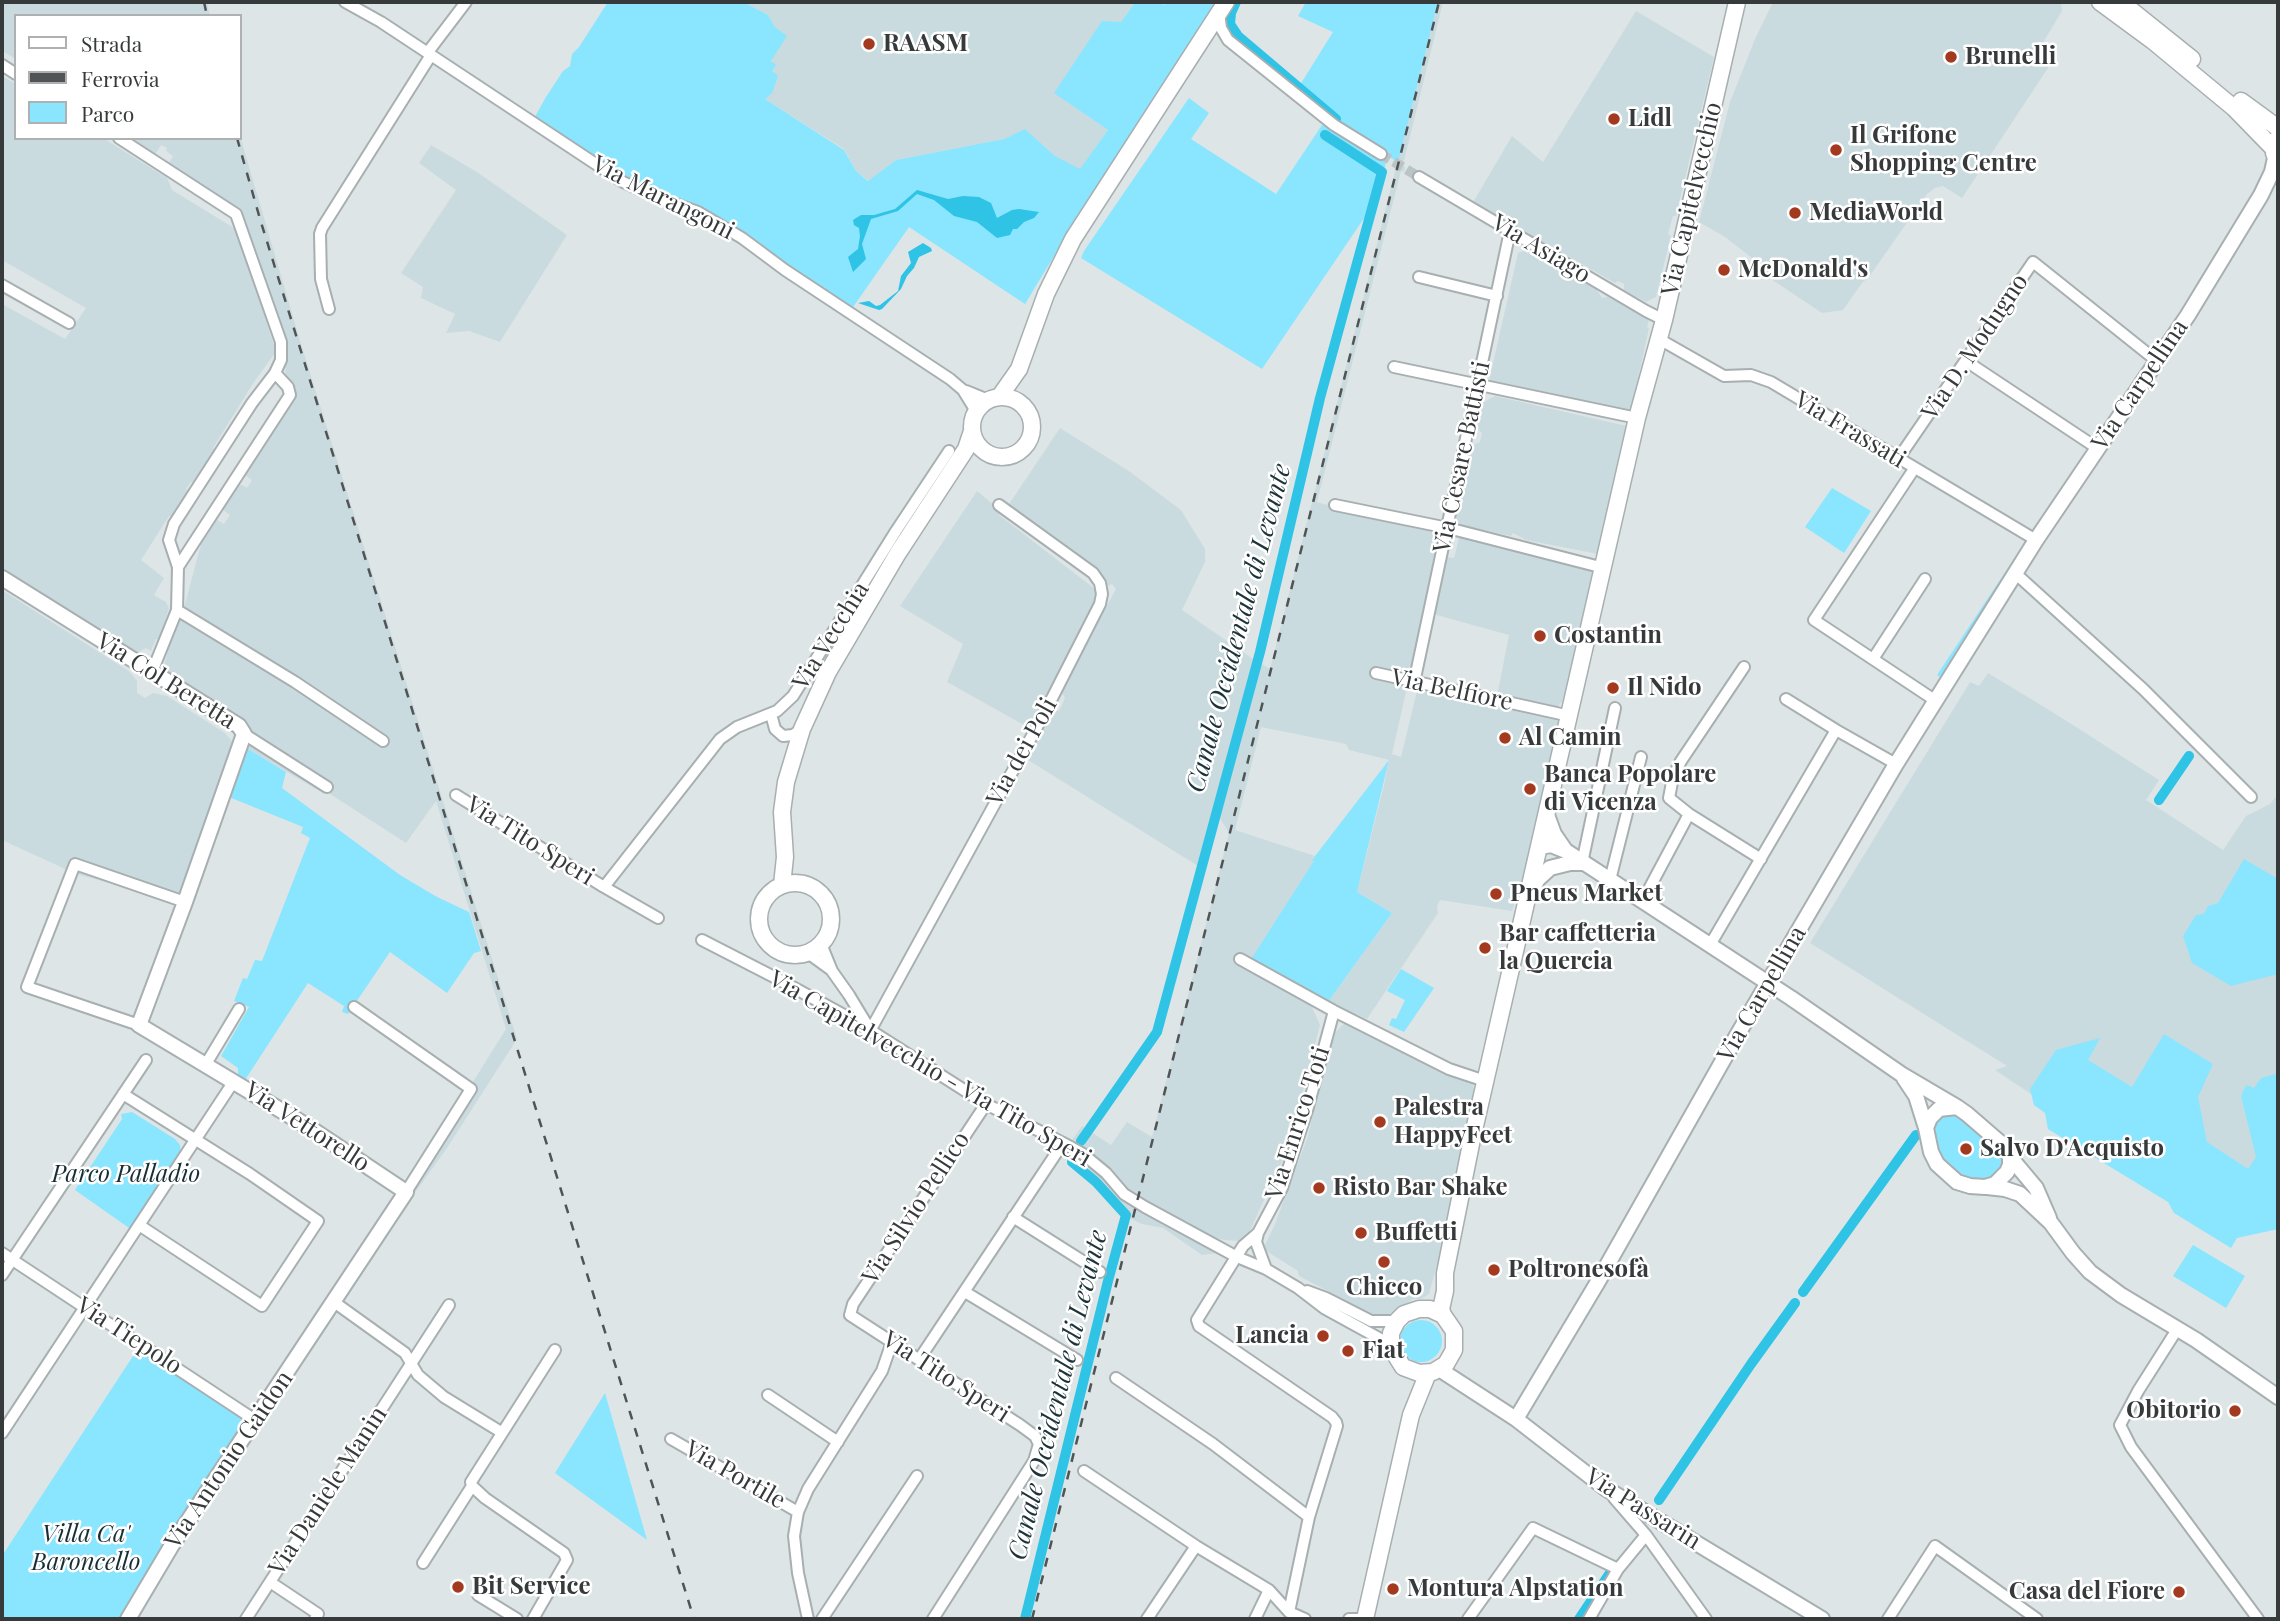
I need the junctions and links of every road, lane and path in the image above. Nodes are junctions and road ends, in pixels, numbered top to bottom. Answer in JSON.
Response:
{"nodes":[{"id":1,"x":345,"y":2,"type":"edge"},
{"id":2,"x":466,"y":2,"type":"edge"},
{"id":3,"x":1729,"y":2,"type":"edge"},
{"id":4,"x":1737,"y":2,"type":"edge"},
{"id":5,"x":2100,"y":2,"type":"edge"},
{"id":6,"x":2121,"y":2,"type":"edge"},
{"id":7,"x":1223,"y":8,"type":"edge"},
{"id":8,"x":1204,"y":37,"type":"junction"},
{"id":9,"x":1228,"y":40,"type":"junction"},
{"id":10,"x":429,"y":54,"type":"junction"},
{"id":11,"x":2278,"y":128,"type":"edge"},
{"id":12,"x":122,"y":140,"type":"edge"},
{"id":13,"x":2276,"y":151,"type":"edge"},
{"id":14,"x":1381,"y":154,"type":"tunnel mouth"},
{"id":15,"x":1419,"y":177,"type":"tunnel mouth"},
{"id":16,"x":2278,"y":177,"type":"edge"},
{"id":17,"x":2261,"y":195,"type":"junction"},
{"id":18,"x":1510,"y":231,"type":"junction"},
{"id":19,"x":1419,"y":276,"type":"dead end"},
{"id":20,"x":2,"y":285,"type":"edge"},
{"id":21,"x":1497,"y":296,"type":"junction"},
{"id":22,"x":329,"y":309,"type":"dead end"},
{"id":23,"x":1661,"y":318,"type":"junction"},
{"id":24,"x":69,"y":323,"type":"dead end"},
{"id":25,"x":1659,"y":339,"type":"junction"},
{"id":26,"x":1966,"y":361,"type":"junction"},
{"id":27,"x":2157,"y":361,"type":"junction"},
{"id":28,"x":1394,"y":367,"type":"dead end"},
{"id":29,"x":1019,"y":369,"type":"junction"},
{"id":30,"x":275,"y":373,"type":"junction"},
{"id":31,"x":1478,"y":384,"type":"junction"},
{"id":32,"x":1643,"y":396,"type":"junction"},
{"id":33,"x":988,"y":402,"type":"junction"},
{"id":34,"x":1023,"y":405,"type":"junction"},
{"id":35,"x":1637,"y":418,"type":"junction"},
{"id":36,"x":972,"y":431,"type":"junction"},
{"id":37,"x":2097,"y":448,"type":"junction"},
{"id":38,"x":955,"y":454,"type":"junction"},
{"id":39,"x":990,"y":454,"type":"junction"},
{"id":40,"x":1898,"y":459,"type":"junction"},
{"id":41,"x":1914,"y":469,"type":"junction"},
{"id":42,"x":999,"y":505,"type":"dead end"},
{"id":43,"x":1335,"y":505,"type":"dead end"},
{"id":44,"x":1448,"y":528,"type":"junction"},
{"id":45,"x":2036,"y":540,"type":"junction"},
{"id":46,"x":178,"y":567,"type":"junction"},
{"id":47,"x":1604,"y":568,"type":"junction"},
{"id":48,"x":2015,"y":573,"type":"junction"},
{"id":49,"x":2,"y":578,"type":"edge"},
{"id":50,"x":1925,"y":579,"type":"dead end"},
{"id":51,"x":177,"y":610,"type":"junction"},
{"id":52,"x":1873,"y":659,"type":"junction"},
{"id":53,"x":1744,"y":667,"type":"dead end"},
{"id":54,"x":152,"y":672,"type":"junction"},
{"id":55,"x":1376,"y":673,"type":"dead end"},
{"id":56,"x":1414,"y":682,"type":"junction"},
{"id":57,"x":1786,"y":699,"type":"dead end"},
{"id":58,"x":1936,"y":701,"type":"junction"},
{"id":59,"x":1615,"y":708,"type":"dead end"},
{"id":60,"x":771,"y":714,"type":"junction"},
{"id":61,"x":1570,"y":716,"type":"junction"},
{"id":62,"x":802,"y":729,"type":"junction"},
{"id":63,"x":1836,"y":730,"type":"junction"},
{"id":64,"x":244,"y":734,"type":"junction"},
{"id":65,"x":783,"y":736,"type":"junction"},
{"id":66,"x":383,"y":741,"type":"dead end"},
{"id":67,"x":1641,"y":757,"type":"dead end"},
{"id":68,"x":792,"y":759,"type":"junction"},
{"id":69,"x":1896,"y":764,"type":"junction"},
{"id":70,"x":327,"y":787,"type":"dead end"},
{"id":71,"x":456,"y":795,"type":"dead end"},
{"id":72,"x":2251,"y":797,"type":"dead end"},
{"id":73,"x":1689,"y":814,"type":"junction"},
{"id":74,"x":1547,"y":815,"type":"junction"},
{"id":75,"x":1540,"y":847,"type":"junction"},
{"id":76,"x":1573,"y":859,"type":"junction"},
{"id":77,"x":1760,"y":859,"type":"junction"},
{"id":78,"x":1610,"y":880,"type":"junction"},
{"id":79,"x":790,"y":884,"type":"junction"},
{"id":80,"x":604,"y":887,"type":"junction"},
{"id":81,"x":1528,"y":897,"type":"junction"},
{"id":82,"x":186,"y":902,"type":"junction"},
{"id":83,"x":1642,"y":902,"type":"junction"},
{"id":84,"x":658,"y":918,"type":"dead end"},
{"id":85,"x":702,"y":940,"type":"dead end"},
{"id":86,"x":1710,"y":945,"type":"junction"},
{"id":87,"x":815,"y":948,"type":"junction"},
{"id":88,"x":1240,"y":959,"type":"dead end"},
{"id":89,"x":1768,"y":982,"type":"junction"},
{"id":90,"x":354,"y":1007,"type":"dead end"},
{"id":91,"x":239,"y":1009,"type":"dead end"},
{"id":92,"x":1334,"y":1011,"type":"junction"},
{"id":93,"x":139,"y":1025,"type":"junction"},
{"id":94,"x":870,"y":1031,"type":"junction"},
{"id":95,"x":146,"y":1060,"type":"dead end"},
{"id":96,"x":206,"y":1065,"type":"junction"},
{"id":97,"x":1901,"y":1074,"type":"junction"},
{"id":98,"x":234,"y":1081,"type":"junction"},
{"id":99,"x":1485,"y":1082,"type":"junction"},
{"id":100,"x":123,"y":1094,"type":"junction"},
{"id":101,"x":986,"y":1104,"type":"junction"},
{"id":102,"x":1957,"y":1107,"type":"junction"},
{"id":103,"x":1926,"y":1128,"type":"junction"},
{"id":104,"x":195,"y":1140,"type":"junction"},
{"id":105,"x":1063,"y":1143,"type":"junction"},
{"id":106,"x":2010,"y":1157,"type":"junction"},
{"id":107,"x":1985,"y":1187,"type":"junction"},
{"id":108,"x":406,"y":1192,"type":"junction"},
{"id":109,"x":1013,"y":1217,"type":"junction"},
{"id":110,"x":2051,"y":1223,"type":"junction"},
{"id":111,"x":139,"y":1225,"type":"junction"},
{"id":112,"x":1258,"y":1233,"type":"junction"},
{"id":113,"x":7,"y":1257,"type":"edge"},
{"id":114,"x":1237,"y":1257,"type":"junction"},
{"id":115,"x":1266,"y":1269,"type":"junction"},
{"id":116,"x":1100,"y":1272,"type":"dead end"},
{"id":117,"x":1445,"y":1273,"type":"junction"},
{"id":118,"x":2,"y":1275,"type":"edge"},
{"id":119,"x":1298,"y":1288,"type":"junction"},
{"id":120,"x":965,"y":1292,"type":"junction"},
{"id":121,"x":334,"y":1302,"type":"junction"},
{"id":122,"x":449,"y":1306,"type":"dead end"},
{"id":123,"x":84,"y":1307,"type":"junction"},
{"id":124,"x":1423,"y":1308,"type":"junction"},
{"id":125,"x":850,"y":1315,"type":"joint"},
{"id":126,"x":1443,"y":1315,"type":"junction"},
{"id":127,"x":1397,"y":1321,"type":"junction"},
{"id":128,"x":2178,"y":1328,"type":"junction"},
{"id":129,"x":892,"y":1342,"type":"junction"},
{"id":130,"x":1391,"y":1348,"type":"junction"},
{"id":131,"x":555,"y":1350,"type":"dead end"},
{"id":132,"x":1454,"y":1350,"type":"junction"},
{"id":133,"x":920,"y":1358,"type":"junction"},
{"id":134,"x":1077,"y":1360,"type":"dead end"},
{"id":135,"x":411,"y":1364,"type":"junction"},
{"id":136,"x":1408,"y":1370,"type":"junction"},
{"id":137,"x":1433,"y":1371,"type":"junction"},
{"id":138,"x":1116,"y":1378,"type":"dead end"},
{"id":139,"x":1471,"y":1390,"type":"junction"},
{"id":140,"x":768,"y":1395,"type":"dead end"},
{"id":141,"x":2278,"y":1397,"type":"edge"},
{"id":142,"x":1411,"y":1415,"type":"junction"},
{"id":143,"x":1516,"y":1419,"type":"junction"},
{"id":144,"x":255,"y":1420,"type":"junction"},
{"id":145,"x":501,"y":1432,"type":"junction"},
{"id":146,"x":2,"y":1433,"type":"edge"},
{"id":147,"x":671,"y":1439,"type":"dead end"},
{"id":148,"x":838,"y":1441,"type":"junction"},
{"id":149,"x":1084,"y":1471,"type":"dead end"},
{"id":150,"x":917,"y":1476,"type":"dead end"},
{"id":151,"x":472,"y":1486,"type":"junction"},
{"id":152,"x":1605,"y":1488,"type":"junction"},
{"id":153,"x":798,"y":1512,"type":"junction"},
{"id":154,"x":1309,"y":1517,"type":"junction"},
{"id":155,"x":1646,"y":1535,"type":"junction"},
{"id":156,"x":1196,"y":1546,"type":"junction"},
{"id":157,"x":423,"y":1563,"type":"dead end"},
{"id":158,"x":1618,"y":1569,"type":"junction"},
{"id":159,"x":270,"y":1582,"type":"junction"},
{"id":160,"x":1269,"y":1590,"type":"junction"},
{"id":161,"x":478,"y":1595,"type":"dead end"},
{"id":162,"x":1289,"y":1612,"type":"junction"},
{"id":163,"x":128,"y":1619,"type":"edge"},
{"id":164,"x":246,"y":1619,"type":"edge"},
{"id":165,"x":315,"y":1619,"type":"edge"},
{"id":166,"x":517,"y":1619,"type":"edge"},
{"id":167,"x":533,"y":1619,"type":"edge"},
{"id":168,"x":808,"y":1619,"type":"edge"},
{"id":169,"x":822,"y":1619,"type":"edge"},
{"id":170,"x":933,"y":1619,"type":"edge"},
{"id":171,"x":1147,"y":1619,"type":"edge"},
{"id":172,"x":1255,"y":1619,"type":"edge"},
{"id":173,"x":1305,"y":1619,"type":"edge"},
{"id":174,"x":1349,"y":1619,"type":"edge"},
{"id":175,"x":1364,"y":1619,"type":"edge"},
{"id":176,"x":1468,"y":1619,"type":"edge"},
{"id":177,"x":1589,"y":1619,"type":"edge"},
{"id":178,"x":1706,"y":1619,"type":"edge"},
{"id":179,"x":1822,"y":1619,"type":"edge"},
{"id":180,"x":1888,"y":1619,"type":"edge"},
{"id":181,"x":2037,"y":1619,"type":"edge"},
{"id":182,"x":2258,"y":1619,"type":"edge"}],
"edges":[{"from":1,"to":10,"type":"street","name":"Via Marangoni"},
{"from":2,"to":10,"type":"street"},
{"from":3,"to":23,"type":"main road"},
{"from":4,"to":23,"type":"main road","name":"Via Capitelvecchio"},
{"from":5,"to":13,"type":"main road"},
{"from":6,"to":11,"type":"main road"},
{"from":7,"to":8,"type":"main road"},
{"from":7,"to":9,"type":"street"},
{"from":8,"to":9,"type":"street"},
{"from":8,"to":29,"type":"main road"},
{"from":9,"to":14,"type":"street"},
{"from":10,"to":22,"type":"street"},
{"from":10,"to":33,"type":"street","name":"Via Marangoni"},
{"from":12,"to":30,"type":"street"},
{"from":13,"to":17,"type":"street"},
{"from":15,"to":18,"type":"street","name":"Via Asiago"},
{"from":16,"to":17,"type":"street"},
{"from":17,"to":27,"type":"street","name":"Via Carpellina"},
{"from":18,"to":21,"type":"street","name":"Via Cesare Battisti"},
{"from":18,"to":23,"type":"street","name":"Via Asiago"},
{"from":19,"to":21,"type":"street"},
{"from":20,"to":24,"type":"street"},
{"from":21,"to":31,"type":"street","name":"Via Cesare Battisti"},
{"from":23,"to":25,"type":"main road","name":"Via Capitelvecchio"},
{"from":23,"to":32,"type":"main road"},
{"from":25,"to":32,"type":"main road","name":"Via Capitelvecchio"},
{"from":25,"to":40,"type":"street","name":"Via Frassati"},
{"from":26,"to":27,"type":"street","name":"Via D. Modugno"},
{"from":26,"to":37,"type":"street"},
{"from":26,"to":40,"type":"street","name":"Via D. Modugno"},
{"from":27,"to":37,"type":"street","name":"Via Carpellina"},
{"from":28,"to":31,"type":"street"},
{"from":29,"to":33,"type":"main road"},
{"from":29,"to":34,"type":"main road"},
{"from":30,"to":46,"type":"street"},
{"from":30,"to":46,"type":"street"},
{"from":31,"to":35,"type":"street"},
{"from":31,"to":44,"type":"street","name":"Via Cesare Battisti"},
{"from":32,"to":35,"type":"main road"},
{"from":33,"to":34,"type":"main road"},
{"from":33,"to":36,"type":"main road"},
{"from":34,"to":39,"type":"main road"},
{"from":35,"to":47,"type":"main road"},
{"from":36,"to":38,"type":"main road"},
{"from":36,"to":39,"type":"main road"},
{"from":37,"to":45,"type":"street","name":"Via Carpellina"},
{"from":38,"to":39,"type":"main road"},
{"from":38,"to":60,"type":"street","name":"Via Vecchia"},
{"from":38,"to":62,"type":"main road"},
{"from":40,"to":41,"type":"street","name":"Via Frassati"},
{"from":41,"to":45,"type":"street","name":"Via Frassati"},
{"from":41,"to":52,"type":"street"},
{"from":42,"to":94,"type":"street","name":"Via dei Poli"},
{"from":43,"to":44,"type":"street"},
{"from":44,"to":47,"type":"street"},
{"from":44,"to":56,"type":"street","name":"Via Cesare Battisti"},
{"from":45,"to":48,"type":"street","name":"Via Carpellina"},
{"from":46,"to":51,"type":"street"},
{"from":47,"to":61,"type":"main road"},
{"from":48,"to":58,"type":"street","name":"Via Carpellina"},
{"from":48,"to":72,"type":"street"},
{"from":49,"to":54,"type":"street","name":"Via Col Beretta"},
{"from":50,"to":52,"type":"street"},
{"from":51,"to":54,"type":"street"},
{"from":51,"to":66,"type":"street"},
{"from":52,"to":58,"type":"street"},
{"from":53,"to":73,"type":"street"},
{"from":54,"to":64,"type":"street","name":"Via Col Beretta"},
{"from":55,"to":56,"type":"street","name":"Via Belfiore"},
{"from":56,"to":61,"type":"street","name":"Via Belfiore"},
{"from":57,"to":63,"type":"street"},
{"from":58,"to":69,"type":"street","name":"Via Carpellina"},
{"from":59,"to":76,"type":"street"},
{"from":60,"to":65,"type":"street"},
{"from":60,"to":80,"type":"street","name":"Via Vecchia"},
{"from":61,"to":74,"type":"main road"},
{"from":62,"to":65,"type":"street"},
{"from":62,"to":68,"type":"main road"},
{"from":63,"to":69,"type":"street"},
{"from":63,"to":77,"type":"street"},
{"from":64,"to":70,"type":"street","name":"Via Col Beretta"},
{"from":64,"to":82,"type":"street"},
{"from":65,"to":68,"type":"street"},
{"from":67,"to":78,"type":"street"},
{"from":68,"to":79,"type":"main road"},
{"from":69,"to":89,"type":"street","name":"Via Carpellina"},
{"from":71,"to":80,"type":"street","name":"Via Tito Speri"},
{"from":73,"to":77,"type":"street"},
{"from":73,"to":83,"type":"street"},
{"from":74,"to":75,"type":"main road"},
{"from":74,"to":76,"type":"street"},
{"from":75,"to":76,"type":"street"},
{"from":75,"to":81,"type":"main road"},
{"from":76,"to":78,"type":"street"},
{"from":76,"to":81,"type":"street"},
{"from":77,"to":86,"type":"street"},
{"from":78,"to":83,"type":"street"},
{"from":79,"to":87,"type":"main road"},
{"from":79,"to":87,"type":"main road"},
{"from":80,"to":84,"type":"street"},
{"from":81,"to":99,"type":"main road"},
{"from":82,"to":93,"type":"street"},
{"from":82,"to":93,"type":"street","name":"Via Vettorello"},
{"from":83,"to":86,"type":"street"},
{"from":85,"to":94,"type":"street","name":"Via Capitelvecchio - Via Tito Speri"},
{"from":86,"to":89,"type":"street"},
{"from":87,"to":94,"type":"street"},
{"from":88,"to":92,"type":"street","name":"Via Enrico Toti"},
{"from":89,"to":97,"type":"street"},
{"from":89,"to":143,"type":"street","name":"Via Carpellina"},
{"from":90,"to":108,"type":"street"},
{"from":91,"to":96,"type":"street"},
{"from":92,"to":99,"type":"street","name":"Via Enrico Toti"},
{"from":92,"to":112,"type":"street","name":"Via Enrico Toti"},
{"from":93,"to":96,"type":"street","name":"Via Vettorello"},
{"from":94,"to":101,"type":"street","name":"Via Capitelvecchio - Via Tito Speri"},
{"from":95,"to":100,"type":"street"},
{"from":96,"to":98,"type":"street","name":"Via Vettorello"},
{"from":97,"to":102,"type":"street"},
{"from":97,"to":103,"type":"street"},
{"from":98,"to":104,"type":"street"},
{"from":98,"to":108,"type":"street","name":"Via Vettorello"},
{"from":99,"to":117,"type":"main road"},
{"from":100,"to":104,"type":"street"},
{"from":100,"to":113,"type":"street"},
{"from":101,"to":105,"type":"street","name":"Via Capitelvecchio - Via Tito Speri"},
{"from":101,"to":125,"type":"street","name":"Via Silvio Pellico"},
{"from":102,"to":103,"type":"street"},
{"from":102,"to":106,"type":"street"},
{"from":103,"to":107,"type":"street"},
{"from":104,"to":111,"type":"street"},
{"from":104,"to":111,"type":"street"},
{"from":105,"to":109,"type":"street"},
{"from":105,"to":114,"type":"street","name":"Via Capitelvecchio - Via Tito Speri"},
{"from":106,"to":107,"type":"street"},
{"from":106,"to":110,"type":"street"},
{"from":107,"to":110,"type":"street"},
{"from":108,"to":121,"type":"street","name":"Via Antonio Gaidon"},
{"from":109,"to":116,"type":"street"},
{"from":109,"to":120,"type":"street"},
{"from":110,"to":128,"type":"street"},
{"from":111,"to":123,"type":"street"},
{"from":112,"to":114,"type":"street","name":"Via Enrico Toti"},
{"from":112,"to":115,"type":"street"},
{"from":113,"to":118,"type":"street"},
{"from":113,"to":123,"type":"street","name":"Via Tiepolo"},
{"from":114,"to":115,"type":"street","name":"Via Capitelvecchio - Via Tito Speri"},
{"from":114,"to":154,"type":"street","name":"Via Enrico Toti"},
{"from":115,"to":119,"type":"street","name":"Via Capitelvecchio - Via Tito Speri"},
{"from":117,"to":124,"type":"main road"},
{"from":117,"to":126,"type":"main road"},
{"from":119,"to":127,"type":"street"},
{"from":119,"to":130,"type":"street"},
{"from":120,"to":133,"type":"street"},
{"from":120,"to":134,"type":"street"},
{"from":121,"to":135,"type":"street"},
{"from":121,"to":144,"type":"street","name":"Via Antonio Gaidon"},
{"from":122,"to":135,"type":"street","name":"Via Daniele Manin"},
{"from":123,"to":144,"type":"street","name":"Via Tiepolo"},
{"from":123,"to":146,"type":"street"},
{"from":124,"to":126,"type":"main road"},
{"from":124,"to":127,"type":"main road"},
{"from":125,"to":129,"type":"street","name":"Via Tito Speri"},
{"from":126,"to":132,"type":"main road"},
{"from":127,"to":130,"type":"main road"},
{"from":128,"to":141,"type":"street"},
{"from":128,"to":182,"type":"street"},
{"from":129,"to":133,"type":"street","name":"Via Tito Speri"},
{"from":129,"to":148,"type":"street","name":"Via Portile"},
{"from":130,"to":136,"type":"main road"},
{"from":131,"to":145,"type":"street"},
{"from":132,"to":137,"type":"main road"},
{"from":132,"to":139,"type":"street"},
{"from":133,"to":170,"type":"street","name":"Via Tito Speri"},
{"from":135,"to":145,"type":"street"},
{"from":135,"to":159,"type":"street","name":"Via Daniele Manin"},
{"from":136,"to":137,"type":"main road"},
{"from":136,"to":142,"type":"main road"},
{"from":137,"to":139,"type":"street","name":"Via Passarin"},
{"from":137,"to":142,"type":"main road"},
{"from":138,"to":154,"type":"street"},
{"from":139,"to":143,"type":"street","name":"Via Passarin"},
{"from":140,"to":148,"type":"street"},
{"from":142,"to":175,"type":"main road"},
{"from":143,"to":152,"type":"street","name":"Via Passarin"},
{"from":144,"to":163,"type":"street","name":"Via Antonio Gaidon"},
{"from":145,"to":151,"type":"street"},
{"from":147,"to":153,"type":"street","name":"Via Portile"},
{"from":148,"to":153,"type":"street","name":"Via Portile"},
{"from":149,"to":156,"type":"street"},
{"from":150,"to":169,"type":"street"},
{"from":151,"to":157,"type":"street"},
{"from":151,"to":167,"type":"street"},
{"from":152,"to":155,"type":"street"},
{"from":152,"to":179,"type":"street","name":"Via Passarin"},
{"from":153,"to":168,"type":"street","name":"Via Portile"},
{"from":154,"to":162,"type":"street"},
{"from":155,"to":158,"type":"street"},
{"from":155,"to":178,"type":"street"},
{"from":156,"to":160,"type":"street"},
{"from":156,"to":171,"type":"street"},
{"from":158,"to":176,"type":"street"},
{"from":158,"to":177,"type":"street"},
{"from":159,"to":164,"type":"street","name":"Via Daniele Manin"},
{"from":159,"to":165,"type":"street"},
{"from":160,"to":162,"type":"street"},
{"from":160,"to":172,"type":"street"},
{"from":161,"to":166,"type":"street"},
{"from":162,"to":173,"type":"street"},
{"from":174,"to":175,"type":"street"},
{"from":180,"to":181,"type":"street"}]}
